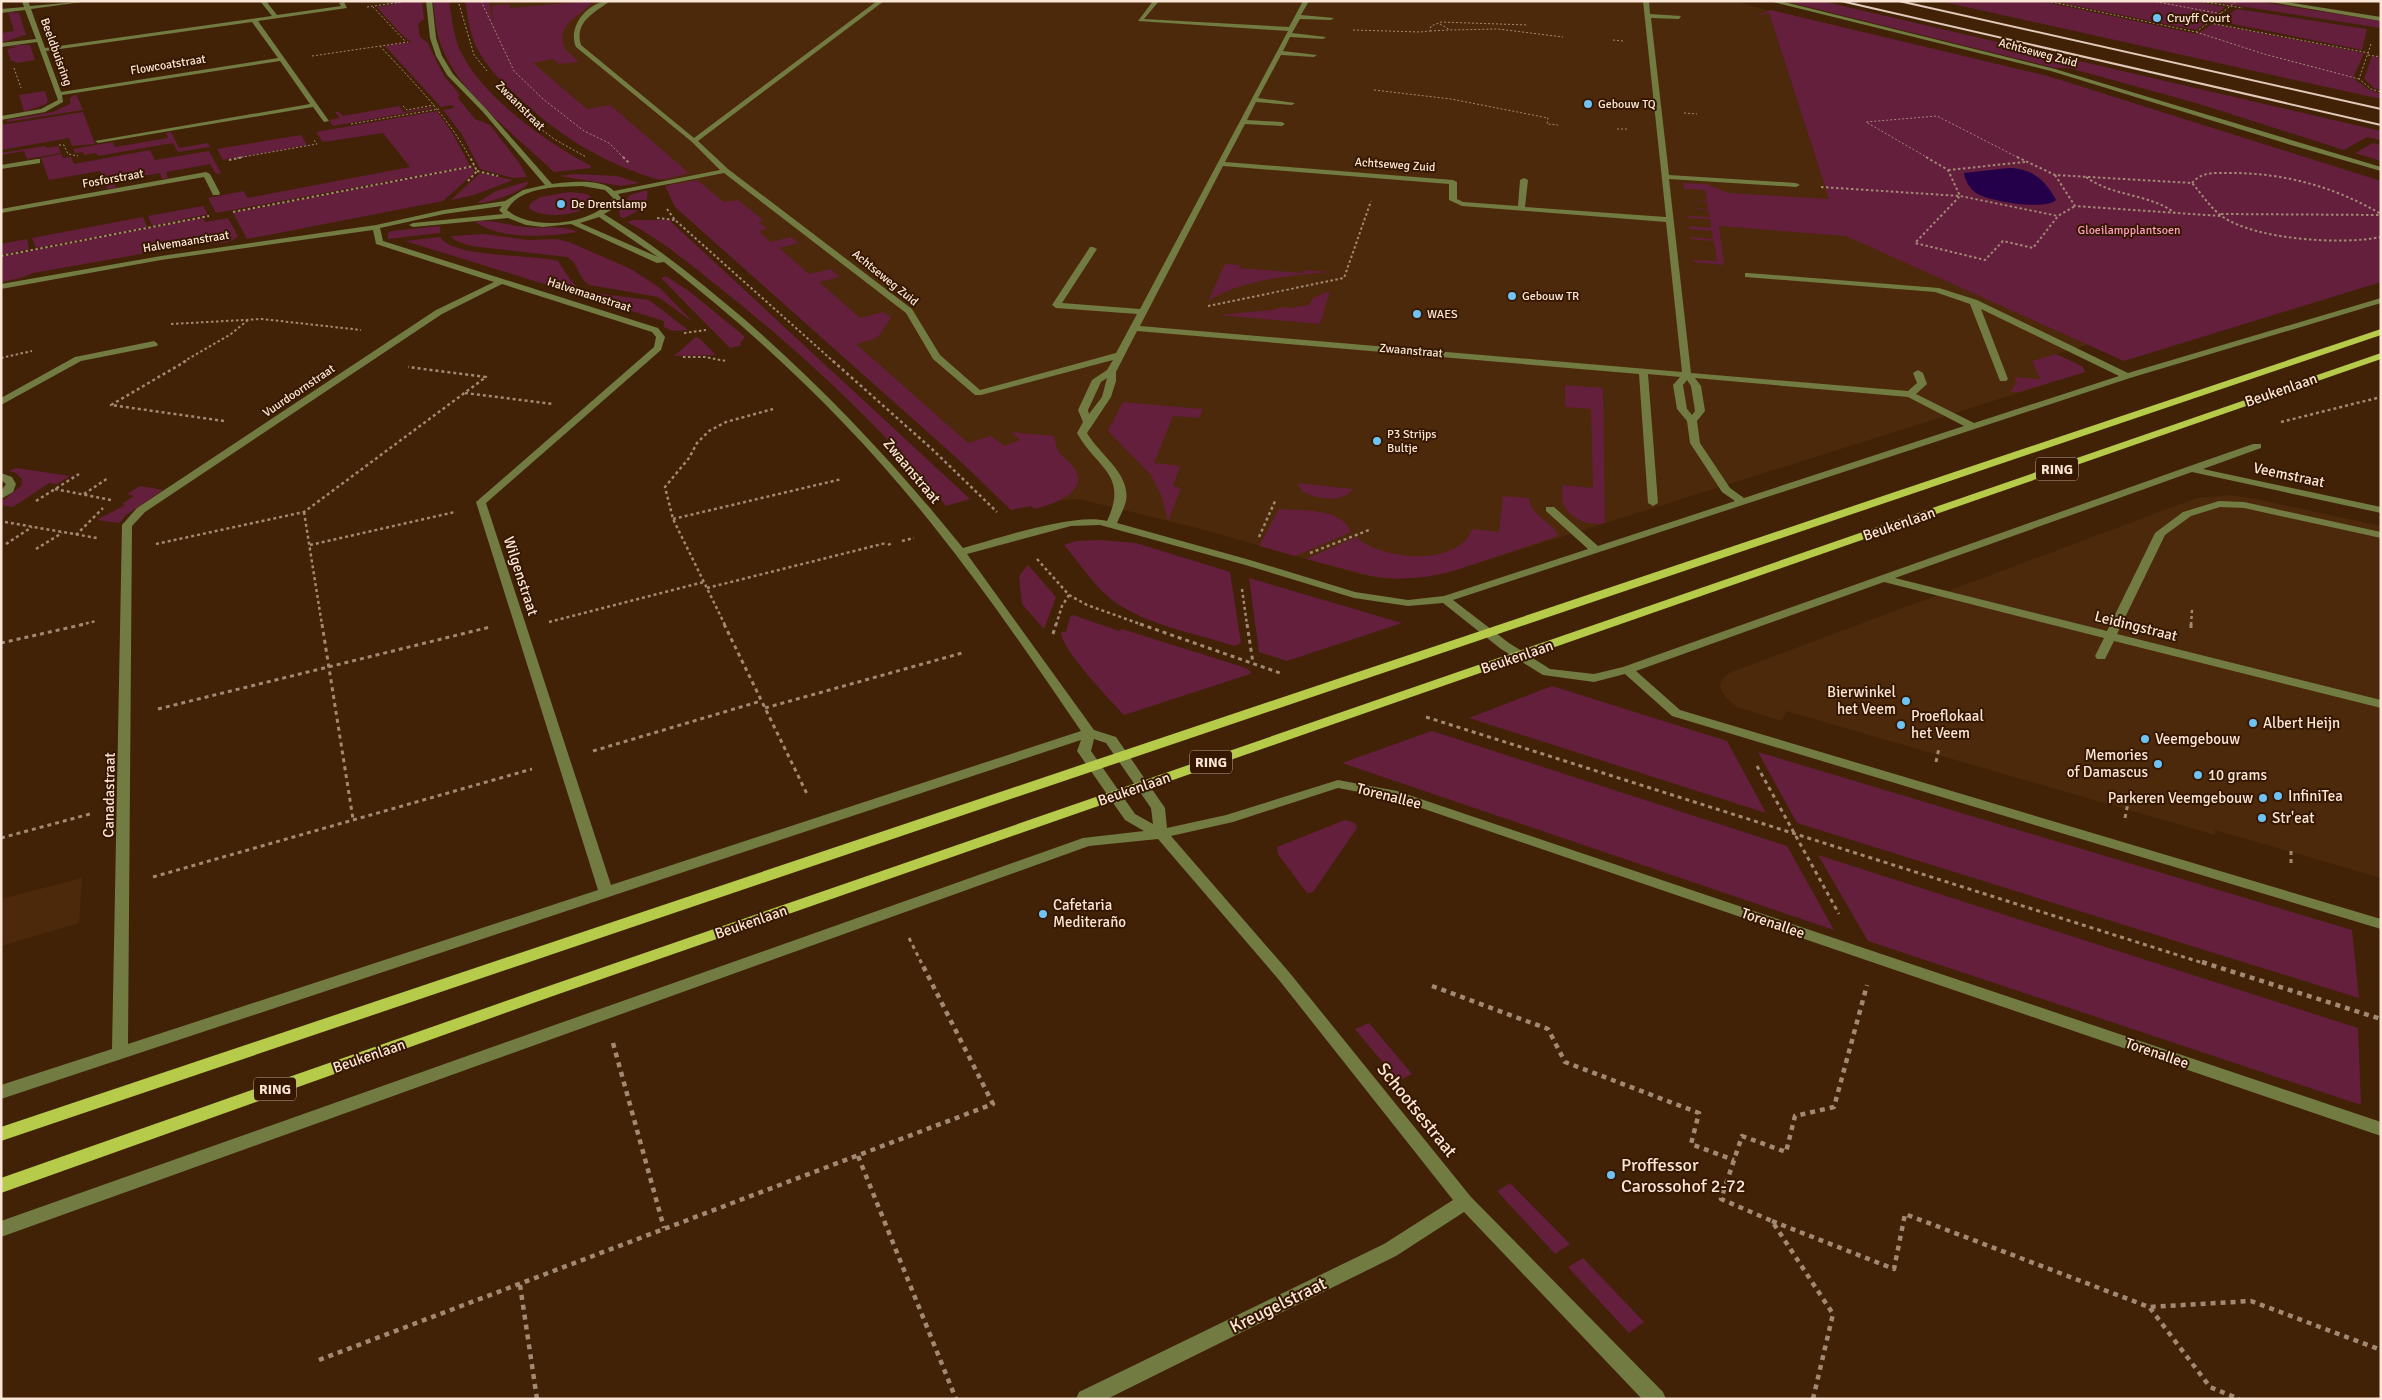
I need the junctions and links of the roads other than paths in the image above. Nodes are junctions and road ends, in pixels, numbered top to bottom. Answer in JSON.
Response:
{"nodes":[{"id":1,"x":86,"y":1,"type":"edge"},
{"id":2,"x":263,"y":1,"type":"edge"},
{"id":3,"x":429,"y":1,"type":"edge"},
{"id":4,"x":607,"y":1,"type":"edge"},
{"id":5,"x":880,"y":1,"type":"edge"},
{"id":6,"x":1156,"y":1,"type":"edge"},
{"id":7,"x":1306,"y":1,"type":"edge"},
{"id":8,"x":1772,"y":1,"type":"edge"},
{"id":9,"x":2266,"y":1,"type":"edge"},
{"id":10,"x":1648,"y":2,"type":"edge"},
{"id":11,"x":342,"y":4,"type":"dead end"},
{"id":12,"x":27,"y":5,"type":"edge"},
{"id":13,"x":1,"y":11,"type":"edge"},
{"id":14,"x":1649,"y":16,"type":"junction"},
{"id":15,"x":276,"y":17,"type":"junction"},
{"id":16,"x":1298,"y":17,"type":"junction"},
{"id":17,"x":1679,"y":17,"type":"dead end"},
{"id":18,"x":1331,"y":18,"type":"dead end"},
{"id":19,"x":2381,"y":19,"type":"edge"},
{"id":20,"x":254,"y":20,"type":"junction"},
{"id":21,"x":1290,"y":32,"type":"junction"},
{"id":22,"x":1323,"y":37,"type":"dead end"},
{"id":23,"x":39,"y":40,"type":"junction"},
{"id":24,"x":1,"y":45,"type":"edge"},
{"id":25,"x":43,"y":50,"type":"junction"},
{"id":26,"x":1279,"y":53,"type":"junction"},
{"id":27,"x":1314,"y":55,"type":"dead end"},
{"id":28,"x":282,"y":60,"type":"junction"},
{"id":29,"x":59,"y":94,"type":"junction"},
{"id":30,"x":1254,"y":100,"type":"junction"},
{"id":31,"x":1292,"y":103,"type":"dead end"},
{"id":32,"x":315,"y":105,"type":"junction"},
{"id":33,"x":1,"y":118,"type":"edge"},
{"id":34,"x":326,"y":121,"type":"dead end"},
{"id":35,"x":1243,"y":122,"type":"junction"},
{"id":36,"x":1282,"y":124,"type":"dead end"},
{"id":37,"x":98,"y":141,"type":"dead end"},
{"id":38,"x":694,"y":141,"type":"junction"},
{"id":39,"x":2293,"y":144,"type":"junction"},
{"id":40,"x":37,"y":161,"type":"dead end"},
{"id":41,"x":1220,"y":164,"type":"junction"},
{"id":42,"x":1,"y":167,"type":"edge"},
{"id":43,"x":2381,"y":169,"type":"edge"},
{"id":44,"x":726,"y":170,"type":"junction"},
{"id":45,"x":2381,"y":175,"type":"edge"},
{"id":46,"x":1665,"y":177,"type":"junction"},
{"id":47,"x":1524,"y":180,"type":"dead end"},
{"id":48,"x":1796,"y":185,"type":"road end"},
{"id":49,"x":550,"y":186,"type":"junction"},
{"id":50,"x":216,"y":193,"type":"dead end"},
{"id":51,"x":614,"y":193,"type":"junction"},
{"id":52,"x":506,"y":204,"type":"junction"},
{"id":53,"x":1522,"y":209,"type":"junction"},
{"id":54,"x":1,"y":210,"type":"edge"},
{"id":55,"x":599,"y":214,"type":"junction"},
{"id":56,"x":507,"y":216,"type":"junction"},
{"id":57,"x":1669,"y":220,"type":"junction"},
{"id":58,"x":572,"y":222,"type":"junction"},
{"id":59,"x":376,"y":227,"type":"junction"},
{"id":60,"x":1093,"y":249,"type":"dead end"},
{"id":61,"x":672,"y":266,"type":"junction"},
{"id":62,"x":1748,"y":275,"type":"dead end"},
{"id":63,"x":502,"y":281,"type":"junction"},
{"id":64,"x":1,"y":287,"type":"edge"},
{"id":65,"x":2381,"y":300,"type":"edge"},
{"id":66,"x":1974,"y":302,"type":"junction"},
{"id":67,"x":1143,"y":312,"type":"junction"},
{"id":68,"x":1135,"y":328,"type":"junction"},
{"id":69,"x":2381,"y":332,"type":"edge"},
{"id":70,"x":661,"y":337,"type":"joint"},
{"id":71,"x":154,"y":344,"type":"dead end"},
{"id":72,"x":1120,"y":355,"type":"junction"},
{"id":73,"x":2381,"y":356,"type":"edge"},
{"id":74,"x":1643,"y":370,"type":"junction"},
{"id":75,"x":1112,"y":372,"type":"junction"},
{"id":76,"x":1918,"y":373,"type":"dead end"},
{"id":77,"x":1687,"y":374,"type":"junction"},
{"id":78,"x":2127,"y":376,"type":"junction"},
{"id":79,"x":2003,"y":379,"type":"dead end"},
{"id":80,"x":1910,"y":394,"type":"junction"},
{"id":81,"x":1,"y":402,"type":"edge"},
{"id":82,"x":1087,"y":420,"type":"junction"},
{"id":83,"x":1692,"y":421,"type":"junction"},
{"id":84,"x":1972,"y":426,"type":"junction"},
{"id":85,"x":2257,"y":446,"type":"dead end"},
{"id":86,"x":2191,"y":469,"type":"junction"},
{"id":87,"x":1,"y":476,"type":"edge"},
{"id":88,"x":1,"y":496,"type":"edge"},
{"id":89,"x":1743,"y":502,"type":"junction"},
{"id":90,"x":1653,"y":503,"type":"dead end"},
{"id":91,"x":1550,"y":509,"type":"dead end"},
{"id":92,"x":2381,"y":510,"type":"edge"},
{"id":93,"x":1111,"y":524,"type":"junction"},
{"id":94,"x":2381,"y":535,"type":"edge"},
{"id":95,"x":126,"y":538,"type":"joint"},
{"id":96,"x":1596,"y":549,"type":"junction"},
{"id":97,"x":960,"y":552,"type":"junction"},
{"id":98,"x":1884,"y":579,"type":"junction"},
{"id":99,"x":1445,"y":599,"type":"junction"},
{"id":100,"x":2101,"y":656,"type":"dead end"},
{"id":101,"x":1627,"y":670,"type":"junction"},
{"id":102,"x":2381,"y":704,"type":"edge"},
{"id":103,"x":1089,"y":734,"type":"junction"},
{"id":104,"x":1161,"y":834,"type":"junction"},
{"id":105,"x":606,"y":893,"type":"junction"},
{"id":106,"x":2381,"y":924,"type":"edge"},
{"id":107,"x":120,"y":1053,"type":"junction"},
{"id":108,"x":1,"y":1092,"type":"edge"},
{"id":109,"x":2381,"y":1129,"type":"edge"},
{"id":110,"x":1,"y":1134,"type":"edge"},
{"id":111,"x":1,"y":1186,"type":"edge"},
{"id":112,"x":1466,"y":1202,"type":"junction"},
{"id":113,"x":1,"y":1229,"type":"edge"},
{"id":114,"x":1086,"y":1399,"type":"edge"},
{"id":115,"x":1656,"y":1399,"type":"edge"}],
"edges":[{"from":1,"to":12,"type":"street","name":"Beeldbuisring"},
{"from":2,"to":15,"type":"street"},
{"from":3,"to":49,"type":"street","name":"Zwaanstraat"},
{"from":4,"to":38,"type":"street","name":"Achtseweg Zuid"},
{"from":5,"to":38,"type":"street"},
{"from":6,"to":21,"type":"street"},
{"from":7,"to":16,"type":"street"},
{"from":8,"to":39,"type":"street","name":"Achtseweg Zuid"},
{"from":9,"to":19,"type":"street"},
{"from":10,"to":14,"type":"street"},
{"from":11,"to":15,"type":"street"},
{"from":12,"to":13,"type":"street"},
{"from":12,"to":23,"type":"street","name":"Beeldbuisring"},
{"from":14,"to":17,"type":"street"},
{"from":14,"to":46,"type":"street"},
{"from":15,"to":20,"type":"street"},
{"from":16,"to":18,"type":"street"},
{"from":16,"to":21,"type":"street"},
{"from":20,"to":25,"type":"street"},
{"from":20,"to":28,"type":"street"},
{"from":21,"to":22,"type":"street"},
{"from":21,"to":26,"type":"street"},
{"from":23,"to":24,"type":"street"},
{"from":23,"to":25,"type":"street","name":"Beeldbuisring"},
{"from":25,"to":29,"type":"street","name":"Beeldbuisring"},
{"from":26,"to":27,"type":"street"},
{"from":26,"to":30,"type":"street"},
{"from":28,"to":29,"type":"street","name":"Flowcoatstraat"},
{"from":28,"to":32,"type":"street"},
{"from":29,"to":33,"type":"street","name":"Beeldbuisring"},
{"from":30,"to":31,"type":"street"},
{"from":30,"to":35,"type":"street"},
{"from":32,"to":34,"type":"street"},
{"from":32,"to":37,"type":"street"},
{"from":35,"to":36,"type":"street"},
{"from":35,"to":41,"type":"street"},
{"from":38,"to":44,"type":"street","name":"Achtseweg Zuid"},
{"from":39,"to":43,"type":"street","name":"Achtseweg Zuid"},
{"from":39,"to":45,"type":"street","name":"Achtseweg Zuid"},
{"from":40,"to":42,"type":"street"},
{"from":41,"to":53,"type":"street","name":"Achtseweg Zuid"},
{"from":41,"to":67,"type":"street"},
{"from":44,"to":51,"type":"street"},
{"from":44,"to":72,"type":"street","name":"Achtseweg Zuid"},
{"from":46,"to":48,"type":"street"},
{"from":46,"to":57,"type":"street"},
{"from":47,"to":53,"type":"street"},
{"from":49,"to":51,"type":"street"},
{"from":49,"to":52,"type":"street"},
{"from":50,"to":54,"type":"street","name":"Fosforstraat"},
{"from":51,"to":55,"type":"street"},
{"from":52,"to":56,"type":"street"},
{"from":52,"to":59,"type":"street","name":"Halvemaanstraat"},
{"from":53,"to":57,"type":"street","name":"Achtseweg Zuid"},
{"from":55,"to":58,"type":"street"},
{"from":55,"to":61,"type":"street","name":"Zwaanstraat"},
{"from":56,"to":58,"type":"street"},
{"from":56,"to":59,"type":"street","name":"Halvemaanstraat"},
{"from":57,"to":77,"type":"street"},
{"from":58,"to":61,"type":"street","name":"Zwaanstraat"},
{"from":59,"to":63,"type":"street","name":"Halvemaanstraat"},
{"from":59,"to":64,"type":"street","name":"Halvemaanstraat"},
{"from":60,"to":67,"type":"street"},
{"from":61,"to":97,"type":"street","name":"Zwaanstraat"},
{"from":62,"to":66,"type":"street"},
{"from":63,"to":70,"type":"street","name":"Halvemaanstraat"},
{"from":63,"to":95,"type":"street","name":"Vuurdoornstraat"},
{"from":65,"to":78,"type":"street"},
{"from":66,"to":78,"type":"street"},
{"from":66,"to":79,"type":"street"},
{"from":67,"to":68,"type":"street"},
{"from":68,"to":72,"type":"street"},
{"from":68,"to":74,"type":"street","name":"Zwaanstraat"},
{"from":69,"to":110,"type":"main road","name":"Beukenlaan","number":"RING"},
{"from":70,"to":105,"type":"street","name":"Wilgenstraat"},
{"from":71,"to":81,"type":"street"},
{"from":72,"to":75,"type":"street"},
{"from":73,"to":111,"type":"main road","name":"Beukenlaan","number":"RING"},
{"from":74,"to":77,"type":"street","name":"Zwaanstraat"},
{"from":74,"to":90,"type":"street"},
{"from":75,"to":82,"type":"street"},
{"from":75,"to":82,"type":"street"},
{"from":76,"to":80,"type":"street"},
{"from":77,"to":80,"type":"street"},
{"from":77,"to":83,"type":"street"},
{"from":77,"to":83,"type":"street"},
{"from":78,"to":84,"type":"street"},
{"from":80,"to":84,"type":"street"},
{"from":82,"to":93,"type":"street"},
{"from":83,"to":89,"type":"street"},
{"from":84,"to":89,"type":"street"},
{"from":85,"to":86,"type":"street"},
{"from":86,"to":92,"type":"street","name":"Veemstraat"},
{"from":86,"to":98,"type":"street"},
{"from":87,"to":88,"type":"street"},
{"from":89,"to":96,"type":"street"},
{"from":91,"to":96,"type":"street"},
{"from":93,"to":97,"type":"street"},
{"from":93,"to":99,"type":"street"},
{"from":94,"to":100,"type":"street"},
{"from":95,"to":107,"type":"street","name":"Canadastraat"},
{"from":96,"to":99,"type":"street"},
{"from":97,"to":103,"type":"street","name":"Zwaanstraat"},
{"from":98,"to":101,"type":"street"},
{"from":98,"to":102,"type":"street","name":"Leidingstraat"},
{"from":99,"to":101,"type":"street"},
{"from":101,"to":106,"type":"street"},
{"from":103,"to":104,"type":"street"},
{"from":103,"to":104,"type":"street","name":"Schootsestraat"},
{"from":103,"to":105,"type":"street"},
{"from":104,"to":109,"type":"street","name":"Torenallee"},
{"from":104,"to":112,"type":"street","name":"Schootsestraat"},
{"from":104,"to":113,"type":"street"},
{"from":105,"to":107,"type":"street"},
{"from":107,"to":108,"type":"street"},
{"from":112,"to":114,"type":"street","name":"Kreugelstraat"},
{"from":112,"to":115,"type":"street","name":"Schootsestraat"}]}
